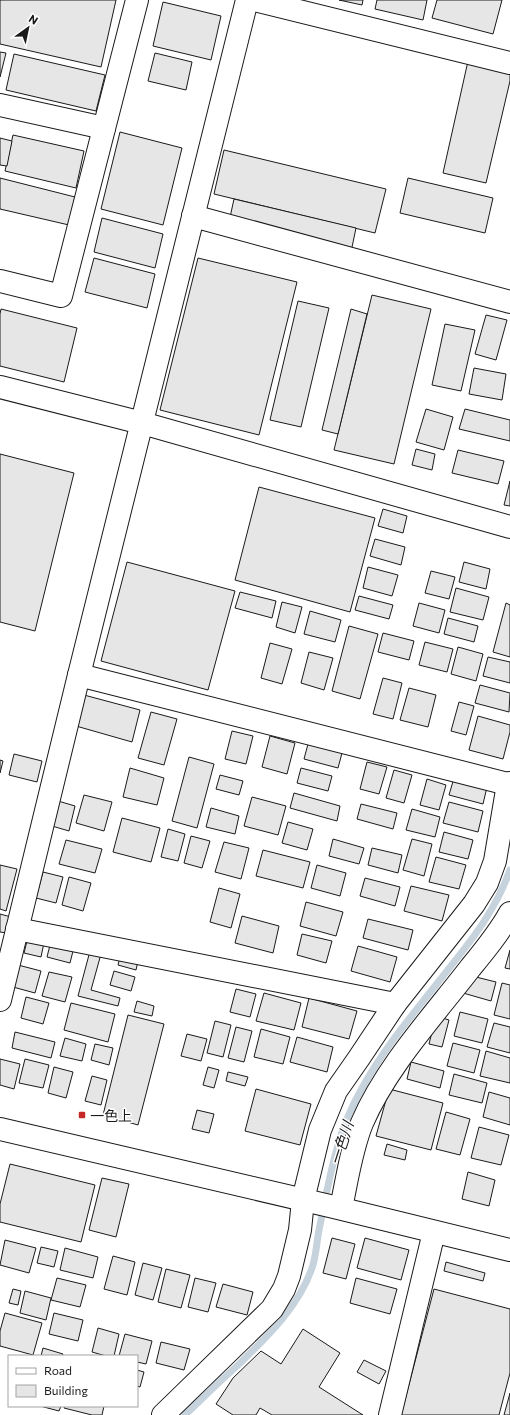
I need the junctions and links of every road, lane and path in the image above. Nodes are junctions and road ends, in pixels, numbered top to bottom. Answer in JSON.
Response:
{"nodes":[{"id":1,"x":137,"y":0,"type":"edge"},
{"id":2,"x":247,"y":0,"type":"edge"},
{"id":3,"x":254,"y":0,"type":"edge"},
{"id":4,"x":510,"y":64,"type":"edge"},
{"id":5,"x":0,"y":104,"type":"edge"},
{"id":6,"x":104,"y":128,"type":"junction"},
{"id":7,"x":193,"y":216,"type":"junction"},
{"id":8,"x":0,"y":281,"type":"edge"},
{"id":9,"x":510,"y":302,"type":"edge"},
{"id":10,"x":0,"y":386,"type":"edge"},
{"id":11,"x":142,"y":423,"type":"junction"},
{"id":12,"x":510,"y":527,"type":"edge"},
{"id":13,"x":79,"y":674,"type":"junction"},
{"id":14,"x":509,"y":784,"type":"edge"},
{"id":15,"x":510,"y":913,"type":"edge"},
{"id":16,"x":18,"y":929,"type":"junction"},
{"id":17,"x":0,"y":1000,"type":"edge"},
{"id":18,"x":395,"y":1004,"type":"junction"},
{"id":19,"x":0,"y":1129,"type":"edge"},
{"id":20,"x":307,"y":1201,"type":"junction"},
{"id":21,"x":338,"y":1208,"type":"junction"},
{"id":22,"x":434,"y":1232,"type":"junction"},
{"id":23,"x":510,"y":1250,"type":"edge"},
{"id":24,"x":163,"y":1415,"type":"edge"},
{"id":25,"x":390,"y":1415,"type":"edge"}],
"edges":[{"from":1,"to":6,"type":"street"},
{"from":2,"to":7,"type":"street"},
{"from":3,"to":4,"type":"street"},
{"from":5,"to":6,"type":"street"},
{"from":6,"to":8,"type":"street"},
{"from":7,"to":9,"type":"street"},
{"from":7,"to":11,"type":"street"},
{"from":10,"to":11,"type":"street"},
{"from":11,"to":12,"type":"street"},
{"from":11,"to":13,"type":"street"},
{"from":13,"to":14,"type":"street"},
{"from":13,"to":16,"type":"street"},
{"from":14,"to":18,"type":"street"},
{"from":15,"to":21,"type":"street"},
{"from":16,"to":17,"type":"street"},
{"from":16,"to":18,"type":"street"},
{"from":18,"to":20,"type":"street"},
{"from":19,"to":20,"type":"street"},
{"from":20,"to":21,"type":"street"},
{"from":20,"to":24,"type":"street"},
{"from":21,"to":22,"type":"street"},
{"from":22,"to":23,"type":"street"},
{"from":22,"to":25,"type":"street"}]}
